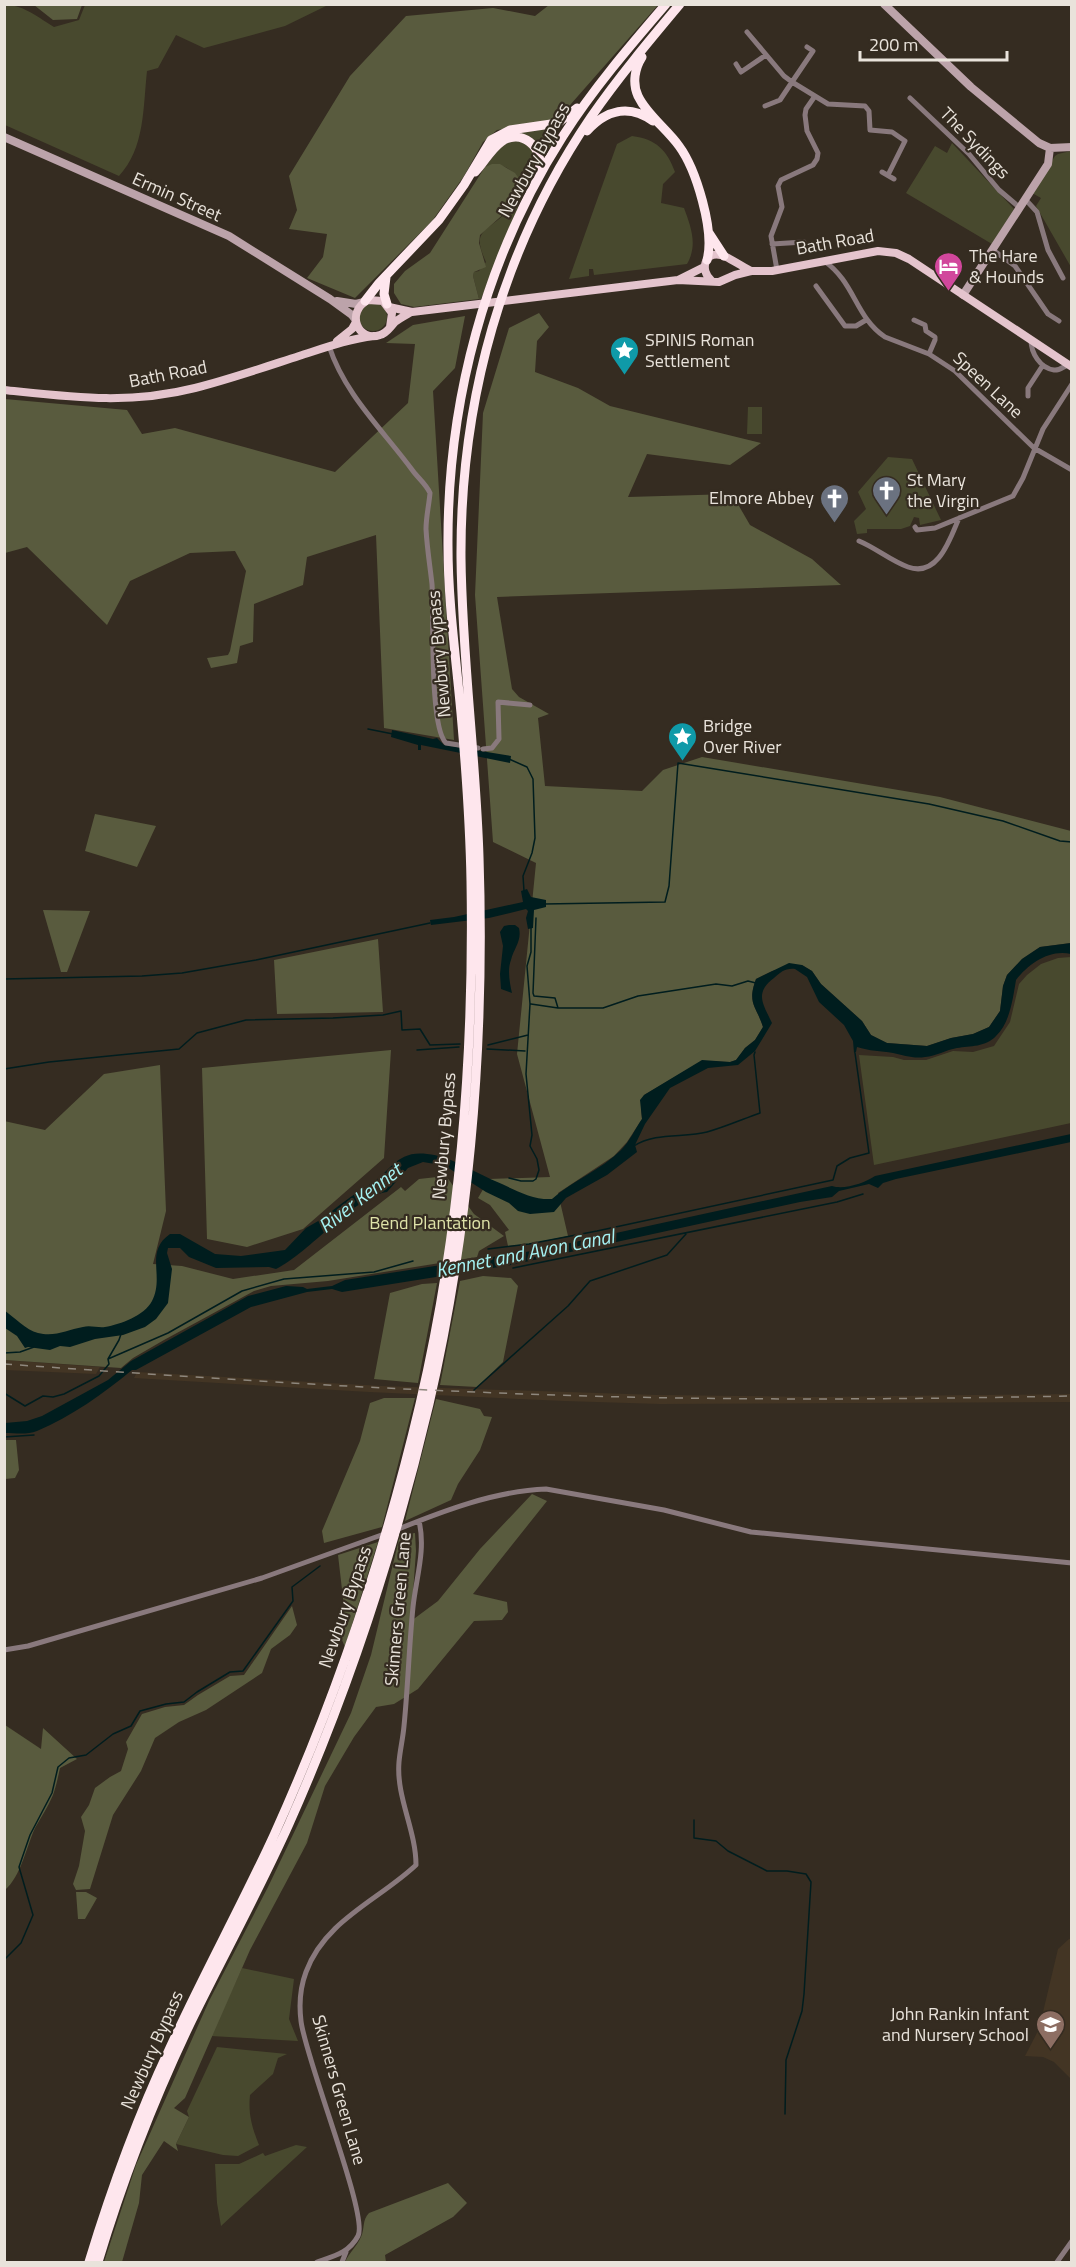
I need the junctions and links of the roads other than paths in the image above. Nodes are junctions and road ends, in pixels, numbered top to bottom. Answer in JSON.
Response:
{"nodes":[{"id":1,"x":666,"y":4,"type":"edge"},
{"id":2,"x":680,"y":4,"type":"edge"},
{"id":3,"x":884,"y":4,"type":"edge"},
{"id":4,"x":658,"y":31,"type":"junction"},
{"id":5,"x":747,"y":32,"type":"dead end"},
{"id":6,"x":807,"y":47,"type":"dead end"},
{"id":7,"x":766,"y":55,"type":"junction"},
{"id":8,"x":736,"y":64,"type":"dead end"},
{"id":9,"x":604,"y":77,"type":"junction"},
{"id":10,"x":792,"y":82,"type":"junction"},
{"id":11,"x":815,"y":96,"type":"junction"},
{"id":12,"x":910,"y":98,"type":"dead end"},
{"id":13,"x":780,"y":100,"type":"junction"},
{"id":14,"x":765,"y":106,"type":"dead end"},
{"id":15,"x":783,"y":106,"type":"dead end"},
{"id":16,"x":665,"y":130,"type":"junction"},
{"id":17,"x":4,"y":138,"type":"edge"},
{"id":18,"x":1071,"y":147,"type":"edge"},
{"id":19,"x":1050,"y":148,"type":"junction"},
{"id":20,"x":558,"y":170,"type":"junction"},
{"id":21,"x":894,"y":179,"type":"dead end"},
{"id":22,"x":464,"y":185,"type":"junction"},
{"id":23,"x":528,"y":198,"type":"junction"},
{"id":24,"x":1025,"y":199,"type":"junction"},
{"id":25,"x":1019,"y":207,"type":"junction"},
{"id":26,"x":707,"y":231,"type":"junction"},
{"id":27,"x":804,"y":242,"type":"dead end"},
{"id":28,"x":772,"y":244,"type":"junction"},
{"id":29,"x":993,"y":250,"type":"junction"},
{"id":30,"x":725,"y":257,"type":"junction"},
{"id":31,"x":839,"y":257,"type":"junction"},
{"id":32,"x":822,"y":260,"type":"junction"},
{"id":33,"x":705,"y":263,"type":"junction"},
{"id":34,"x":777,"y":270,"type":"junction"},
{"id":35,"x":751,"y":271,"type":"junction"},
{"id":36,"x":839,"y":273,"type":"junction"},
{"id":37,"x":386,"y":277,"type":"junction"},
{"id":38,"x":727,"y":278,"type":"junction"},
{"id":39,"x":1063,"y":278,"type":"dead end"},
{"id":40,"x":678,"y":280,"type":"junction"},
{"id":41,"x":711,"y":280,"type":"junction"},
{"id":42,"x":816,"y":286,"type":"dead end"},
{"id":43,"x":963,"y":295,"type":"junction"},
{"id":44,"x":330,"y":299,"type":"junction"},
{"id":45,"x":364,"y":302,"type":"junction"},
{"id":46,"x":388,"y":306,"type":"junction"},
{"id":47,"x":412,"y":312,"type":"junction"},
{"id":48,"x":866,"y":320,"type":"junction"},
{"id":49,"x":914,"y":320,"type":"dead end"},
{"id":50,"x":356,"y":321,"type":"junction"},
{"id":51,"x":1059,"y":321,"type":"dead end"},
{"id":52,"x":390,"y":327,"type":"junction"},
{"id":53,"x":374,"y":336,"type":"junction"},
{"id":54,"x":1031,"y":340,"type":"junction"},
{"id":55,"x":330,"y":346,"type":"junction"},
{"id":56,"x":929,"y":354,"type":"junction"},
{"id":57,"x":1043,"y":365,"type":"junction"},
{"id":58,"x":1070,"y":366,"type":"edge"},
{"id":59,"x":1071,"y":384,"type":"edge"},
{"id":60,"x":4,"y":390,"type":"edge"},
{"id":61,"x":1028,"y":396,"type":"dead end"},
{"id":62,"x":1069,"y":396,"type":"edge"},
{"id":63,"x":1034,"y":448,"type":"junction"},
{"id":64,"x":1071,"y":470,"type":"edge"},
{"id":65,"x":959,"y":518,"type":"junction"},
{"id":66,"x":915,"y":527,"type":"dead end"},
{"id":67,"x":859,"y":541,"type":"dead end"},
{"id":68,"x":530,"y":705,"type":"dead end"},
{"id":69,"x":474,"y":744,"type":"junction"},
{"id":70,"x":464,"y":1154,"type":"junction"},
{"id":71,"x":451,"y":1258,"type":"junction"},
{"id":72,"x":425,"y":1400,"type":"junction"},
{"id":73,"x":419,"y":1521,"type":"junction"},
{"id":74,"x":388,"y":1545,"type":"junction"},
{"id":75,"x":1071,"y":1563,"type":"edge"},
{"id":76,"x":4,"y":1650,"type":"edge"},
{"id":77,"x":1071,"y":2241,"type":"edge"},
{"id":78,"x":346,"y":2252,"type":"junction"},
{"id":79,"x":89,"y":2262,"type":"edge"},
{"id":80,"x":98,"y":2262,"type":"edge"},
{"id":81,"x":317,"y":2262,"type":"edge"},
{"id":82,"x":342,"y":2262,"type":"edge"},
{"id":83,"x":1057,"y":2262,"type":"edge"}],
"edges":[{"from":1,"to":9,"type":"highway","name":"Newbury Bypass"},
{"from":2,"to":4,"type":"highway","name":"Newbury Bypass"},
{"from":3,"to":19,"type":"main road"},
{"from":4,"to":16,"type":"highway"},
{"from":4,"to":20,"type":"highway","name":"Newbury Bypass"},
{"from":5,"to":7,"type":"street"},
{"from":6,"to":10,"type":"street"},
{"from":7,"to":8,"type":"street"},
{"from":7,"to":10,"type":"street"},
{"from":9,"to":22,"type":"highway"},
{"from":9,"to":23,"type":"highway","name":"Newbury Bypass"},
{"from":10,"to":11,"type":"street"},
{"from":10,"to":13,"type":"street"},
{"from":11,"to":21,"type":"street"},
{"from":11,"to":28,"type":"street"},
{"from":12,"to":25,"type":"street","name":"The Sydings"},
{"from":13,"to":14,"type":"street"},
{"from":13,"to":15,"type":"street"},
{"from":16,"to":20,"type":"highway"},
{"from":16,"to":26,"type":"highway"},
{"from":17,"to":44,"type":"main road","name":"Ermin Street"},
{"from":18,"to":19,"type":"main road"},
{"from":19,"to":24,"type":"main road"},
{"from":20,"to":69,"type":"highway","name":"Newbury Bypass"},
{"from":22,"to":23,"type":"highway"},
{"from":22,"to":37,"type":"highway"},
{"from":23,"to":69,"type":"highway","name":"Newbury Bypass"},
{"from":24,"to":25,"type":"main road"},
{"from":24,"to":39,"type":"street"},
{"from":25,"to":29,"type":"main road"},
{"from":26,"to":30,"type":"highway"},
{"from":26,"to":33,"type":"highway"},
{"from":27,"to":28,"type":"street"},
{"from":28,"to":34,"type":"street"},
{"from":29,"to":43,"type":"main road"},
{"from":29,"to":51,"type":"street"},
{"from":30,"to":33,"type":"main road"},
{"from":30,"to":35,"type":"main road"},
{"from":30,"to":38,"type":"main road"},
{"from":31,"to":32,"type":"main road","name":"Bath Road"},
{"from":31,"to":36,"type":"street","name":"Speen Lane"},
{"from":31,"to":43,"type":"main road","name":"Bath Road"},
{"from":32,"to":34,"type":"main road","name":"Bath Road"},
{"from":32,"to":36,"type":"street","name":"Speen Lane"},
{"from":33,"to":40,"type":"main road"},
{"from":33,"to":41,"type":"main road"},
{"from":34,"to":35,"type":"main road","name":"Bath Road"},
{"from":35,"to":38,"type":"main road","name":"Bath Road"},
{"from":36,"to":48,"type":"street","name":"Speen Lane"},
{"from":37,"to":45,"type":"highway"},
{"from":37,"to":46,"type":"highway"},
{"from":38,"to":41,"type":"main road"},
{"from":40,"to":41,"type":"main road"},
{"from":40,"to":47,"type":"main road"},
{"from":42,"to":48,"type":"street"},
{"from":43,"to":54,"type":"main road","name":"Bath Road"},
{"from":44,"to":45,"type":"main road","name":"Ermin Street"},
{"from":44,"to":50,"type":"main road","name":"Ermin Street"},
{"from":45,"to":46,"type":"main road"},
{"from":45,"to":50,"type":"main road"},
{"from":46,"to":47,"type":"main road"},
{"from":46,"to":52,"type":"main road"},
{"from":47,"to":52,"type":"main road"},
{"from":48,"to":56,"type":"street","name":"Speen Lane"},
{"from":49,"to":56,"type":"street"},
{"from":50,"to":53,"type":"main road"},
{"from":50,"to":55,"type":"main road","name":"Bath Road"},
{"from":52,"to":53,"type":"main road"},
{"from":53,"to":55,"type":"main road","name":"Bath Road"},
{"from":54,"to":57,"type":"street"},
{"from":54,"to":58,"type":"main road","name":"Bath Road"},
{"from":55,"to":60,"type":"main road","name":"Bath Road"},
{"from":55,"to":69,"type":"street"},
{"from":56,"to":63,"type":"street","name":"Speen Lane"},
{"from":57,"to":58,"type":"street"},
{"from":57,"to":61,"type":"street"},
{"from":59,"to":62,"type":"street"},
{"from":62,"to":63,"type":"street"},
{"from":63,"to":64,"type":"street","name":"Speen Lane"},
{"from":63,"to":65,"type":"street"},
{"from":65,"to":66,"type":"street"},
{"from":65,"to":67,"type":"street"},
{"from":68,"to":69,"type":"street"},
{"from":69,"to":70,"type":"highway","name":"Newbury Bypass"},
{"from":70,"to":71,"type":"highway","name":"Newbury Bypass"},
{"from":70,"to":71,"type":"highway","name":"Newbury Bypass"},
{"from":71,"to":72,"type":"highway","name":"Newbury Bypass"},
{"from":72,"to":74,"type":"highway","name":"Newbury Bypass"},
{"from":72,"to":74,"type":"highway","name":"Newbury Bypass"},
{"from":73,"to":75,"type":"street"},
{"from":73,"to":76,"type":"street"},
{"from":73,"to":78,"type":"street","name":"Skinners Green Lane"},
{"from":74,"to":79,"type":"highway","name":"Newbury Bypass"},
{"from":74,"to":80,"type":"highway","name":"Newbury Bypass"},
{"from":77,"to":83,"type":"street"},
{"from":78,"to":81,"type":"street"},
{"from":78,"to":82,"type":"street"}]}
